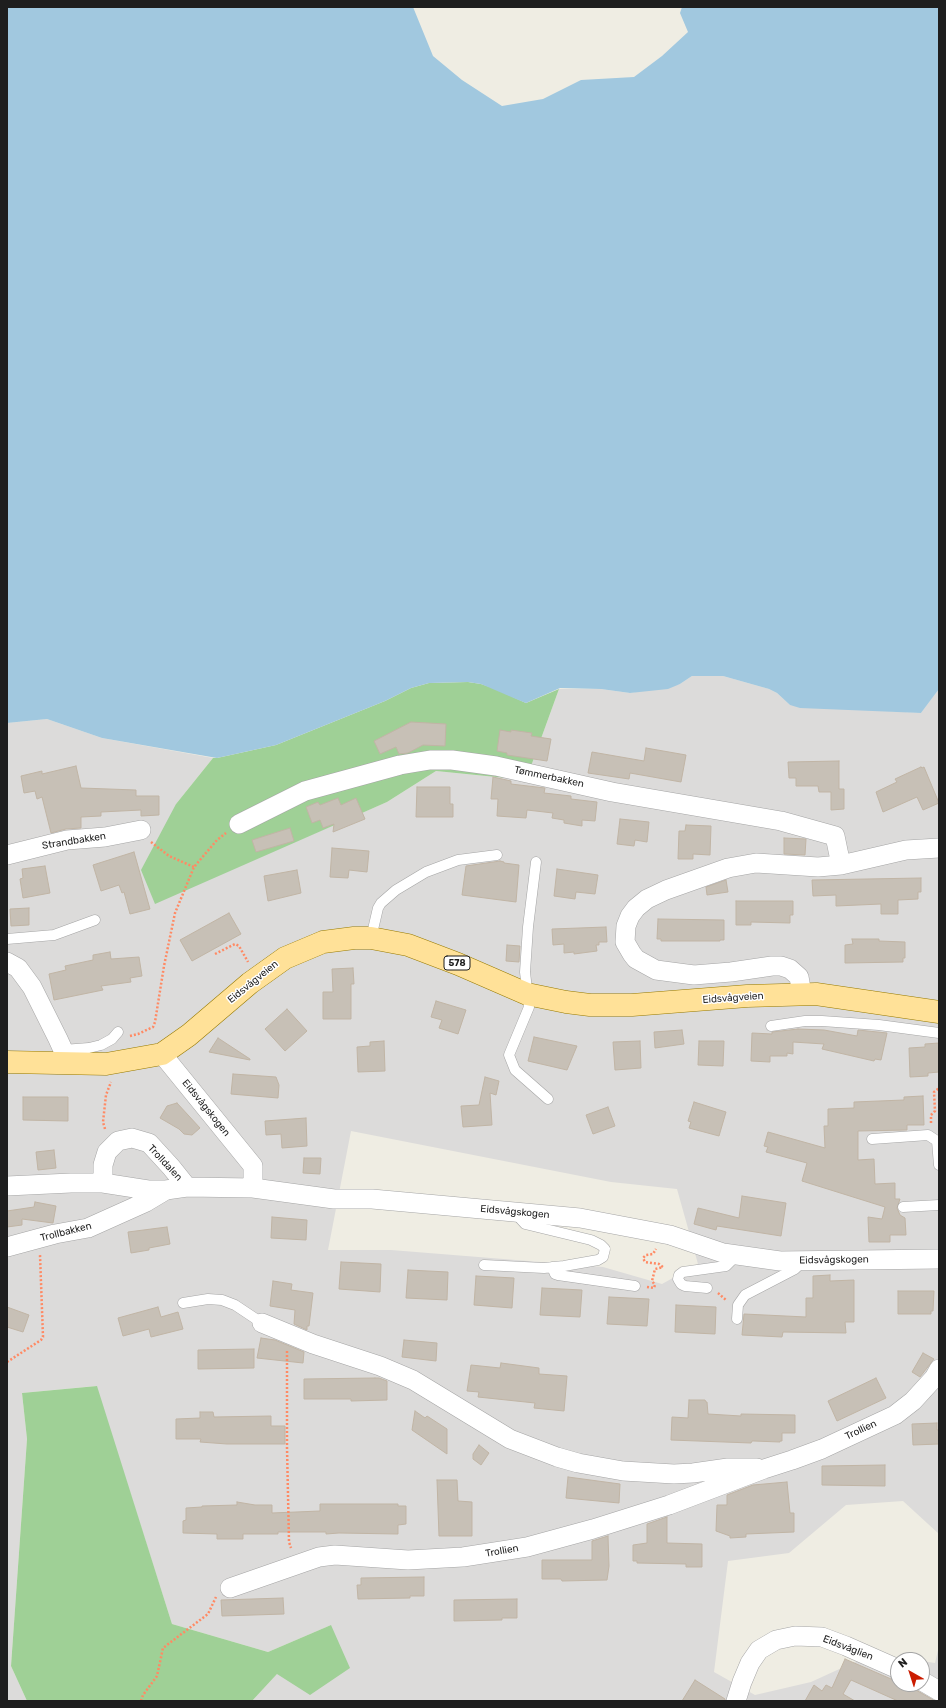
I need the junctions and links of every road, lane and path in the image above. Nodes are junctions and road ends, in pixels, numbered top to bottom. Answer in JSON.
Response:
{"nodes":[{"id":1,"x":239,"y":824,"type":"joint"},
{"id":2,"x":140,"y":830,"type":"joint"},
{"id":3,"x":939,"y":848,"type":"edge"},
{"id":4,"x":7,"y":855,"type":"edge"},
{"id":5,"x":497,"y":855,"type":"dead end"},
{"id":6,"x":536,"y":862,"type":"dead end"},
{"id":7,"x":842,"y":865,"type":"junction"},
{"id":8,"x":194,"y":867,"type":"junction"},
{"id":9,"x":96,"y":920,"type":"dead end"},
{"id":10,"x":371,"y":938,"type":"junction"},
{"id":11,"x":7,"y":939,"type":"edge"},
{"id":12,"x":215,"y":954,"type":"dead end"},
{"id":13,"x":7,"y":962,"type":"edge"},
{"id":14,"x":250,"y":967,"type":"dead end"},
{"id":15,"x":527,"y":994,"type":"junction"},
{"id":16,"x":802,"y":994,"type":"junction"},
{"id":17,"x":939,"y":1012,"type":"edge"},
{"id":18,"x":771,"y":1026,"type":"dead end"},
{"id":19,"x":939,"y":1034,"type":"edge"},
{"id":20,"x":115,"y":1035,"type":"joint"},
{"id":21,"x":162,"y":1054,"type":"junction"},
{"id":22,"x":64,"y":1057,"type":"junction"},
{"id":23,"x":7,"y":1062,"type":"edge"},
{"id":24,"x":112,"y":1079,"type":"dead end"},
{"id":25,"x":939,"y":1088,"type":"edge"},
{"id":26,"x":548,"y":1099,"type":"dead end"},
{"id":27,"x":931,"y":1125,"type":"dead end"},
{"id":28,"x":106,"y":1133,"type":"dead end"},
{"id":29,"x":872,"y":1139,"type":"dead end"},
{"id":30,"x":939,"y":1165,"type":"edge"},
{"id":31,"x":103,"y":1183,"type":"junction"},
{"id":32,"x":7,"y":1186,"type":"edge"},
{"id":33,"x":187,"y":1187,"type":"junction"},
{"id":34,"x":253,"y":1188,"type":"junction"},
{"id":35,"x":166,"y":1190,"type":"junction"},
{"id":36,"x":939,"y":1206,"type":"edge"},
{"id":37,"x":902,"y":1207,"type":"dead end"},
{"id":38,"x":514,"y":1211,"type":"junction"},
{"id":39,"x":7,"y":1247,"type":"edge"},
{"id":40,"x":655,"y":1247,"type":"dead end"},
{"id":41,"x":737,"y":1255,"type":"junction"},
{"id":42,"x":41,"y":1258,"type":"dead end"},
{"id":43,"x":939,"y":1259,"type":"edge"},
{"id":44,"x":800,"y":1261,"type":"junction"},
{"id":45,"x":484,"y":1265,"type":"dead end"},
{"id":46,"x":552,"y":1267,"type":"junction"},
{"id":47,"x":655,"y":1285,"type":"dead end"},
{"id":48,"x":635,"y":1286,"type":"dead end"},
{"id":49,"x":707,"y":1288,"type":"joint"},
{"id":50,"x":183,"y":1303,"type":"dead end"},
{"id":51,"x":737,"y":1316,"type":"joint"},
{"id":52,"x":262,"y":1323,"type":"joint"},
{"id":53,"x":286,"y":1333,"type":"junction"},
{"id":54,"x":7,"y":1362,"type":"edge"},
{"id":55,"x":939,"y":1369,"type":"edge"},
{"id":56,"x":766,"y":1468,"type":"junction"},
{"id":57,"x":289,"y":1542,"type":"dead end"},
{"id":58,"x":230,"y":1588,"type":"joint"},
{"id":59,"x":890,"y":1665,"type":"edge"},
{"id":60,"x":930,"y":1686,"type":"edge"},
{"id":61,"x":939,"y":1691,"type":"edge"},
{"id":62,"x":141,"y":1701,"type":"edge"},
{"id":63,"x":736,"y":1701,"type":"edge"}],
"edges":[{"from":1,"to":7,"type":"street","name":"Tømmerbakken"},
{"from":1,"to":8,"type":"path"},
{"from":2,"to":4,"type":"street","name":"Strandbakken"},
{"from":2,"to":8,"type":"path"},
{"from":3,"to":7,"type":"street"},
{"from":5,"to":10,"type":"lane"},
{"from":6,"to":15,"type":"lane"},
{"from":7,"to":16,"type":"street"},
{"from":8,"to":20,"type":"path"},
{"from":9,"to":11,"type":"lane"},
{"from":10,"to":15,"type":"main road","name":"Eidsvågveien","number":"578"},
{"from":10,"to":21,"type":"main road","name":"Eidsvågveien","number":"578"},
{"from":12,"to":14,"type":"path"},
{"from":13,"to":22,"type":"street"},
{"from":15,"to":16,"type":"main road","name":"Eidsvågveien","number":"578"},
{"from":15,"to":26,"type":"lane"},
{"from":16,"to":17,"type":"main road","name":"Eidsvågveien","number":"578"},
{"from":18,"to":19,"type":"lane"},
{"from":20,"to":22,"type":"lane"},
{"from":21,"to":22,"type":"main road","name":"Eidsvågveien","number":"578"},
{"from":21,"to":34,"type":"street","name":"Eidsvågskogen"},
{"from":22,"to":23,"type":"main road","name":"Eidsvågveien","number":"578"},
{"from":24,"to":28,"type":"path"},
{"from":25,"to":27,"type":"path"},
{"from":29,"to":30,"type":"lane"},
{"from":31,"to":32,"type":"street","name":"Trolldalen"},
{"from":31,"to":33,"type":"street","name":"Trolldalen"},
{"from":31,"to":35,"type":"street","name":"Trolldalen"},
{"from":33,"to":34,"type":"street","name":"Trolldalen"},
{"from":33,"to":35,"type":"street","name":"Trolldalen"},
{"from":34,"to":38,"type":"street","name":"Eidsvågskogen"},
{"from":35,"to":39,"type":"street","name":"Trollbakken"},
{"from":36,"to":37,"type":"lane"},
{"from":38,"to":41,"type":"street","name":"Eidsvågskogen"},
{"from":38,"to":46,"type":"lane"},
{"from":40,"to":47,"type":"path"},
{"from":41,"to":44,"type":"street","name":"Eidsvågskogen"},
{"from":41,"to":49,"type":"lane"},
{"from":42,"to":54,"type":"path"},
{"from":43,"to":44,"type":"street","name":"Eidsvågskogen"},
{"from":44,"to":51,"type":"lane"},
{"from":45,"to":46,"type":"lane"},
{"from":46,"to":48,"type":"lane"},
{"from":49,"to":51,"type":"path"},
{"from":50,"to":52,"type":"lane"},
{"from":52,"to":53,"type":"street","name":"Trollien"},
{"from":53,"to":56,"type":"street","name":"Trollien"},
{"from":53,"to":57,"type":"path"},
{"from":55,"to":56,"type":"street","name":"Trollien"},
{"from":56,"to":58,"type":"street","name":"Trollien"},
{"from":58,"to":62,"type":"path"},
{"from":59,"to":63,"type":"street","name":"Eidsvåglien"},
{"from":60,"to":61,"type":"street"}]}
